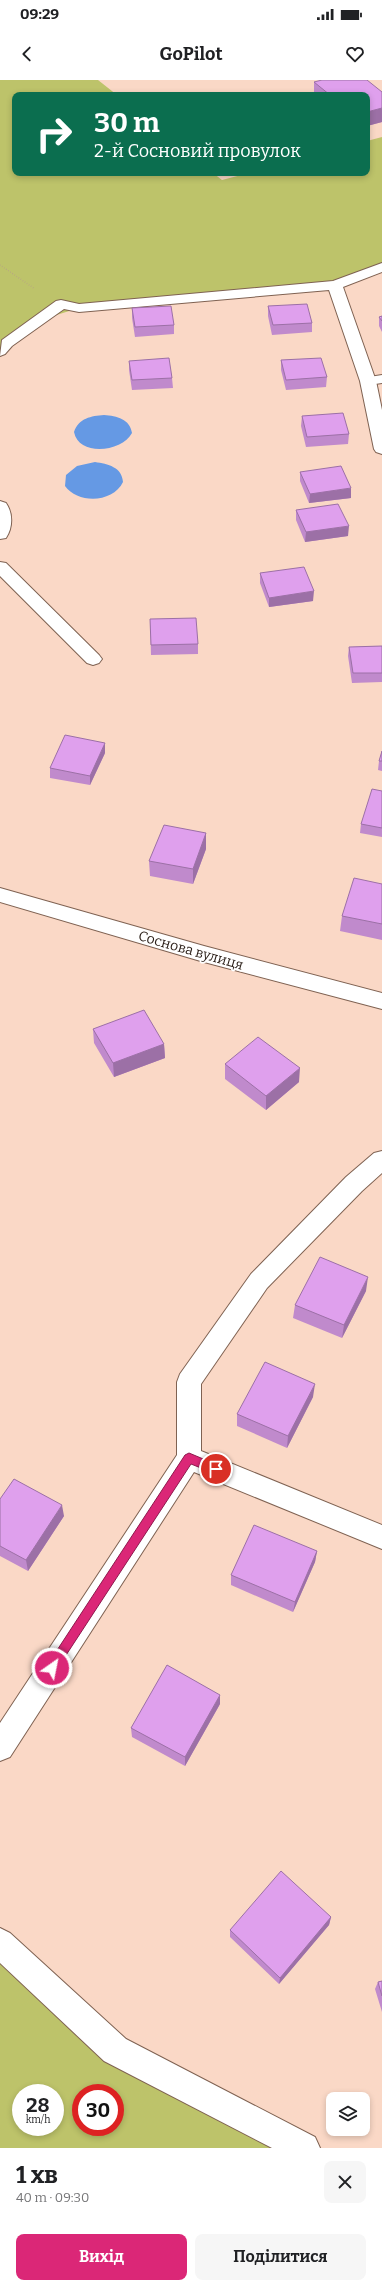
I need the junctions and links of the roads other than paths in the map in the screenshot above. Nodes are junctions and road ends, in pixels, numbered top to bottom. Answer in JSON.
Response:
{"nodes":[{"id":1,"x":382,"y":267,"type":"edge"},
{"id":2,"x":335,"y":285,"type":"junction"},
{"id":3,"x":0,"y":351,"type":"edge"},
{"id":4,"x":375,"y":380,"type":"edge"},
{"id":5,"x":382,"y":449,"type":"edge"},
{"id":6,"x":0,"y":506,"type":"edge"},
{"id":7,"x":0,"y":534,"type":"edge"},
{"id":8,"x":0,"y":567,"type":"edge"},
{"id":9,"x":93,"y":659,"type":"dead end"},
{"id":10,"x":0,"y":895,"type":"edge"},
{"id":11,"x":382,"y":1001,"type":"edge"},
{"id":12,"x":382,"y":1160,"type":"edge"},
{"id":13,"x":189,"y":1458,"type":"junction"},
{"id":14,"x":382,"y":1537,"type":"edge"},
{"id":15,"x":0,"y":1747,"type":"edge"},
{"id":16,"x":0,"y":1943,"type":"edge"},
{"id":17,"x":304,"y":2148,"type":"edge"}],
"edges":[{"from":1,"to":2,"type":"street"},
{"from":2,"to":3,"type":"street"},
{"from":2,"to":4,"type":"street"},
{"from":4,"to":5,"type":"street"},
{"from":6,"to":7,"type":"lane"},
{"from":8,"to":9,"type":"lane"},
{"from":10,"to":11,"type":"street","name":"Соснова вулиця"},
{"from":12,"to":13,"type":"street"},
{"from":13,"to":14,"type":"street"},
{"from":13,"to":15,"type":"street"},
{"from":16,"to":17,"type":"street"}]}
